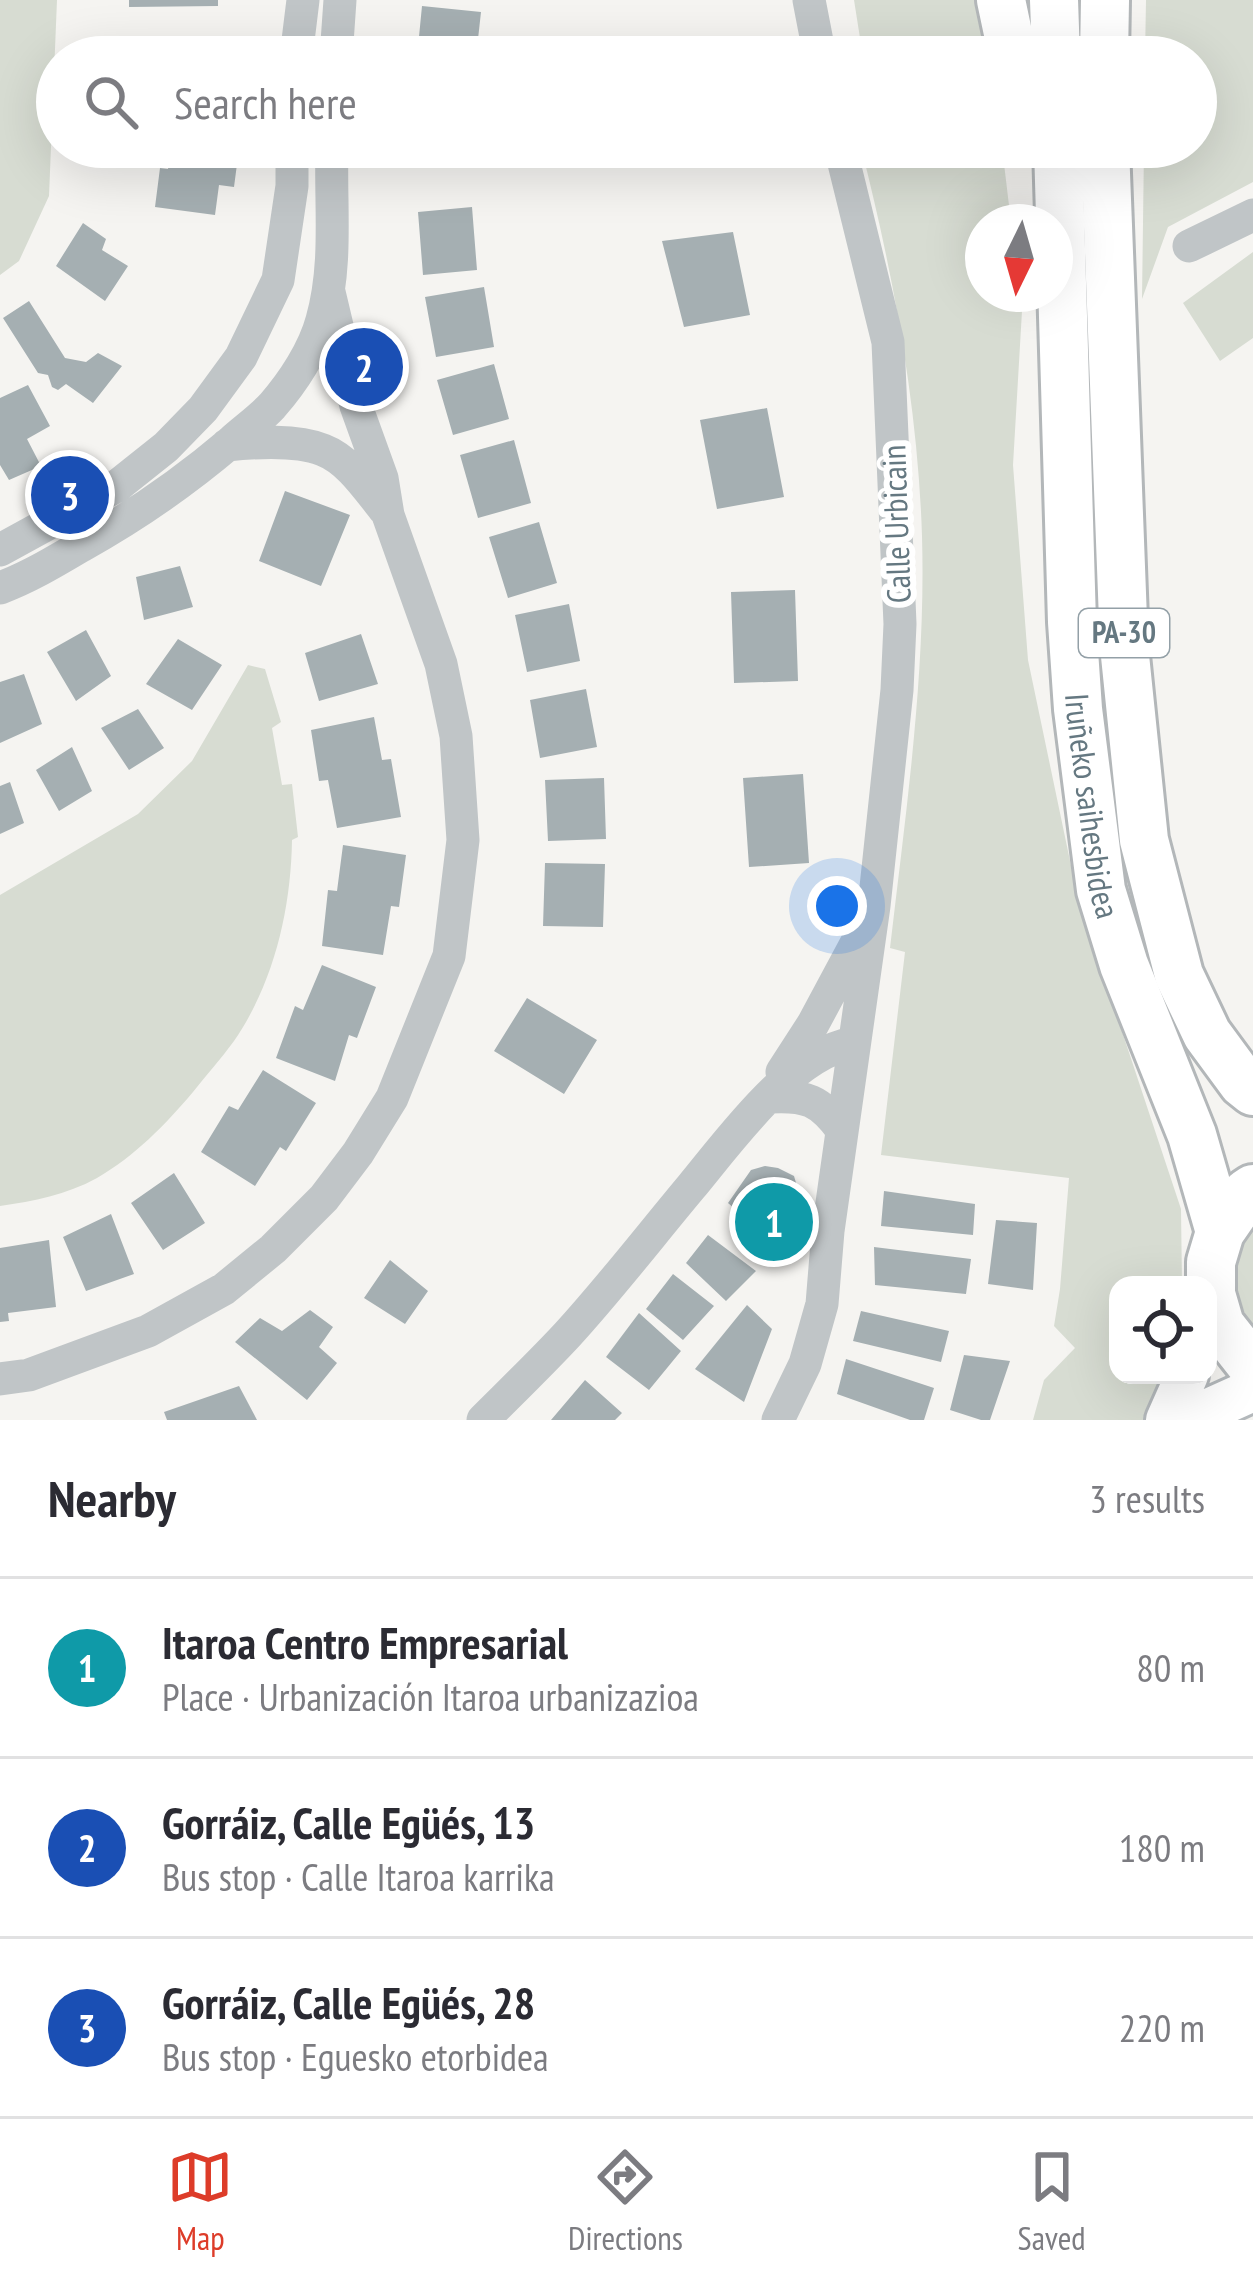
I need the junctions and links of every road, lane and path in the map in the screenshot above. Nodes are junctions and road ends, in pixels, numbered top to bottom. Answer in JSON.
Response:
{"nodes":[{"id":1,"x":303,"y":0,"type":"edge"},
{"id":2,"x":340,"y":0,"type":"edge"},
{"id":3,"x":809,"y":0,"type":"edge"},
{"id":4,"x":1000,"y":0,"type":"edge"},
{"id":5,"x":1054,"y":0,"type":"edge"},
{"id":6,"x":1105,"y":0,"type":"edge"},
{"id":7,"x":299,"y":36,"type":"edge"},
{"id":8,"x":337,"y":36,"type":"edge"},
{"id":9,"x":816,"y":36,"type":"edge"},
{"id":10,"x":1008,"y":36,"type":"edge"},
{"id":11,"x":1055,"y":36,"type":"edge"},
{"id":12,"x":1104,"y":36,"type":"edge"},
{"id":13,"x":292,"y":168,"type":"edge"},
{"id":14,"x":331,"y":168,"type":"edge"},
{"id":15,"x":845,"y":168,"type":"edge"},
{"id":16,"x":1033,"y":168,"type":"edge"},
{"id":17,"x":1059,"y":168,"type":"edge"},
{"id":18,"x":1106,"y":168,"type":"edge"},
{"id":19,"x":1037,"y":204,"type":"edge"},
{"id":20,"x":1253,"y":215,"type":"edge"},
{"id":21,"x":1189,"y":246,"type":"dead end"},
{"id":22,"x":328,"y":292,"type":"junction"},
{"id":23,"x":1046,"y":312,"type":"edge"},
{"id":24,"x":311,"y":347,"type":"junction"},
{"id":25,"x":245,"y":349,"type":"junction"},
{"id":26,"x":356,"y":406,"type":"junction"},
{"id":27,"x":269,"y":409,"type":"junction"},
{"id":28,"x":227,"y":445,"type":"junction"},
{"id":29,"x":324,"y":450,"type":"junction"},
{"id":30,"x":388,"y":515,"type":"junction"},
{"id":31,"x":0,"y":550,"type":"edge"},
{"id":32,"x":0,"y":588,"type":"edge"},
{"id":33,"x":1072,"y":622,"type":"junction"},
{"id":34,"x":874,"y":906,"type":"junction"},
{"id":35,"x":853,"y":1043,"type":"junction"},
{"id":36,"x":1253,"y":1091,"type":"edge"},
{"id":37,"x":770,"y":1097,"type":"junction"},
{"id":38,"x":842,"y":1130,"type":"junction"},
{"id":39,"x":1253,"y":1189,"type":"edge"},
{"id":40,"x":1220,"y":1232,"type":"junction"},
{"id":41,"x":1210,"y":1276,"type":"edge"},
{"id":42,"x":1217,"y":1318,"type":"edge"},
{"id":43,"x":1253,"y":1367,"type":"edge"},
{"id":44,"x":0,"y":1379,"type":"edge"},
{"id":45,"x":1183,"y":1384,"type":"edge"},
{"id":46,"x":1253,"y":1390,"type":"edge"},
{"id":47,"x":483,"y":1420,"type":"edge"},
{"id":48,"x":778,"y":1420,"type":"edge"},
{"id":49,"x":1167,"y":1420,"type":"edge"},
{"id":50,"x":1197,"y":1420,"type":"edge"}],
"edges":[{"from":1,"to":7,"type":"street"},
{"from":2,"to":8,"type":"street"},
{"from":3,"to":9,"type":"street"},
{"from":4,"to":10,"type":"highway"},
{"from":5,"to":11,"type":"highway"},
{"from":6,"to":12,"type":"highway"},
{"from":13,"to":25,"type":"street"},
{"from":14,"to":22,"type":"street"},
{"from":15,"to":34,"type":"street","name":"Calle Urbicain"},
{"from":16,"to":19,"type":"highway"},
{"from":17,"to":33,"type":"highway","name":"Iruñeko saihesbidea","number":"PA-30"},
{"from":18,"to":36,"type":"highway","name":"Iruñeko saihesbidea","number":"PA-30"},
{"from":20,"to":21,"type":"street"},
{"from":22,"to":24,"type":"street"},
{"from":22,"to":26,"type":"street"},
{"from":23,"to":33,"type":"highway"},
{"from":24,"to":25,"type":"street"},
{"from":24,"to":26,"type":"street"},
{"from":24,"to":27,"type":"street"},
{"from":25,"to":27,"type":"street"},
{"from":25,"to":31,"type":"street"},
{"from":26,"to":30,"type":"street"},
{"from":27,"to":28,"type":"street"},
{"from":27,"to":29,"type":"street"},
{"from":28,"to":29,"type":"street"},
{"from":28,"to":32,"type":"street"},
{"from":29,"to":30,"type":"street"},
{"from":30,"to":44,"type":"street"},
{"from":33,"to":40,"type":"highway","name":"Iruñeko saihesbidea","number":"PA-30"},
{"from":34,"to":35,"type":"street","name":"Calle Urbicain"},
{"from":34,"to":37,"type":"street"},
{"from":35,"to":37,"type":"street"},
{"from":35,"to":38,"type":"street","name":"Calle Urbicain"},
{"from":37,"to":38,"type":"street"},
{"from":37,"to":47,"type":"street"},
{"from":38,"to":48,"type":"street","name":"Calle Urbicain"},
{"from":39,"to":40,"type":"highway","number":"PA-30"},
{"from":40,"to":41,"type":"highway","number":"PA-30"},
{"from":42,"to":43,"type":"highway","number":"PA-30"},
{"from":45,"to":49,"type":"main road"},
{"from":46,"to":50,"type":"main road"}]}
